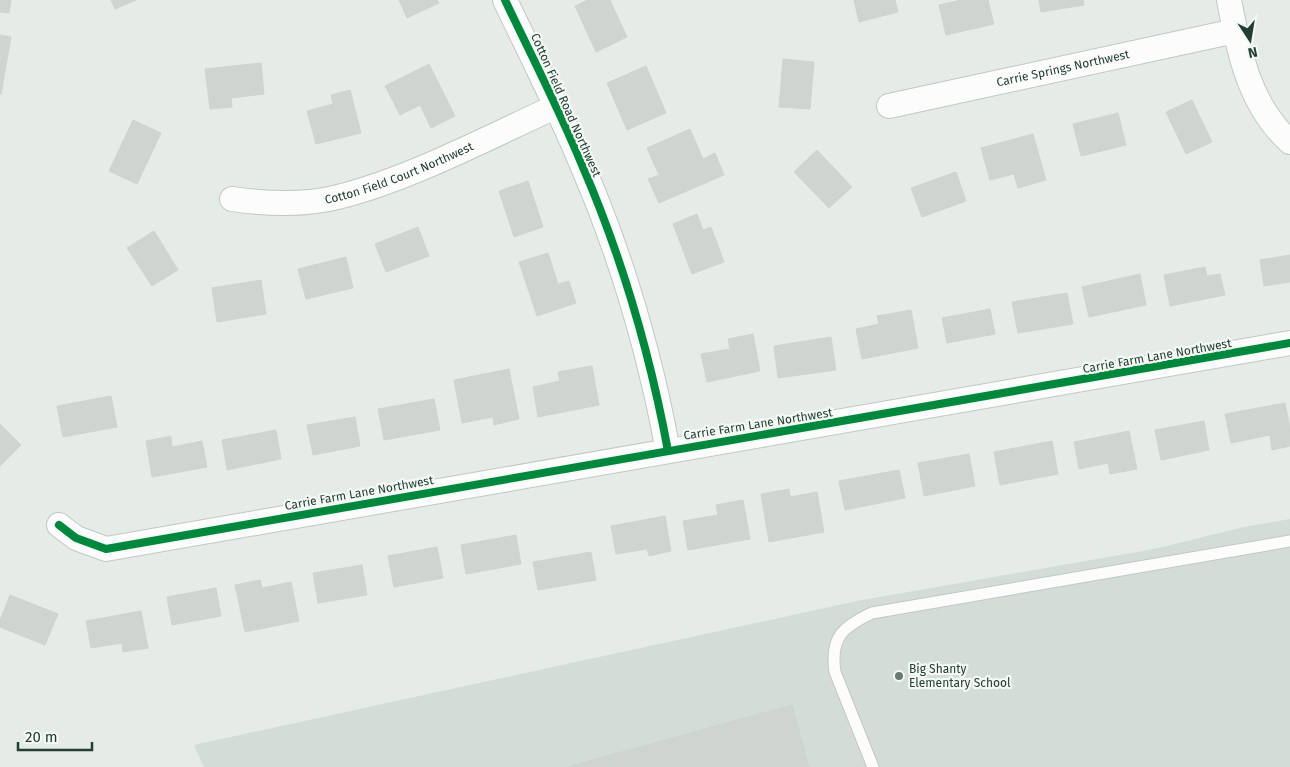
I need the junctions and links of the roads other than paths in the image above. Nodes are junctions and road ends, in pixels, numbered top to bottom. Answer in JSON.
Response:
{"nodes":[{"id":1,"x":505,"y":0,"type":"edge"},
{"id":2,"x":1229,"y":0,"type":"edge"},
{"id":3,"x":1235,"y":31,"type":"junction"},
{"id":4,"x":557,"y":106,"type":"junction"},
{"id":5,"x":889,"y":106,"type":"dead end"},
{"id":6,"x":1290,"y":142,"type":"edge"},
{"id":7,"x":232,"y":199,"type":"dead end"},
{"id":8,"x":1290,"y":343,"type":"edge"},
{"id":9,"x":668,"y":451,"type":"junction"},
{"id":10,"x":59,"y":525,"type":"dead end"},
{"id":11,"x":1290,"y":541,"type":"edge"},
{"id":12,"x":873,"y":767,"type":"edge"}],
"edges":[{"from":1,"to":4,"type":"street","name":"Cotton Field Road Northwest"},
{"from":2,"to":3,"type":"street"},
{"from":3,"to":5,"type":"street","name":"Carrie Springs Northwest"},
{"from":3,"to":6,"type":"street"},
{"from":4,"to":7,"type":"street","name":"Cotton Field Court Northwest"},
{"from":4,"to":9,"type":"street","name":"Cotton Field Road Northwest"},
{"from":8,"to":9,"type":"street","name":"Carrie Farm Lane Northwest"},
{"from":9,"to":10,"type":"street","name":"Carrie Farm Lane Northwest"},
{"from":11,"to":12,"type":"lane"}]}
